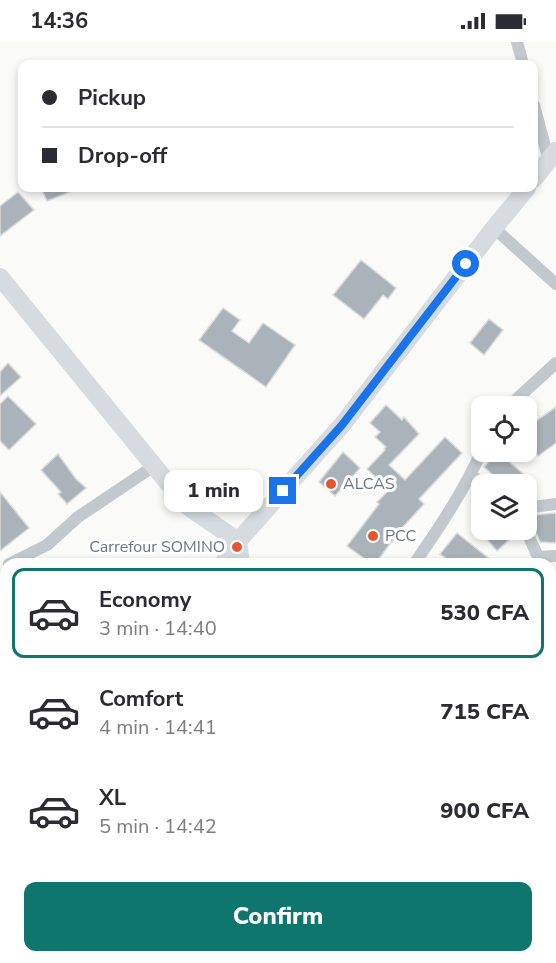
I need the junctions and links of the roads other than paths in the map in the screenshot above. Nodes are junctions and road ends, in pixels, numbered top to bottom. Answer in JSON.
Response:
{"nodes":[{"id":1,"x":517,"y":42,"type":"edge"},
{"id":2,"x":522,"y":60,"type":"edge"},
{"id":3,"x":538,"y":116,"type":"edge"},
{"id":4,"x":553,"y":156,"type":"edge"},
{"id":5,"x":538,"y":174,"type":"edge"},
{"id":6,"x":524,"y":192,"type":"edge"},
{"id":7,"x":494,"y":228,"type":"junction"},
{"id":8,"x":0,"y":277,"type":"edge"},
{"id":9,"x":556,"y":284,"type":"edge"},
{"id":10,"x":556,"y":363,"type":"edge"},
{"id":11,"x":520,"y":396,"type":"edge"},
{"id":12,"x":476,"y":462,"type":"edge"},
{"id":13,"x":154,"y":466,"type":"junction"},
{"id":14,"x":470,"y":476,"type":"joint"},
{"id":15,"x":556,"y":504,"type":"edge"},
{"id":16,"x":537,"y":507,"type":"edge"},
{"id":17,"x":530,"y":540,"type":"edge"},
{"id":18,"x":238,"y":541,"type":"junction"},
{"id":19,"x":556,"y":556,"type":"edge"},
{"id":20,"x":22,"y":558,"type":"edge"},
{"id":21,"x":227,"y":558,"type":"edge"},
{"id":22,"x":240,"y":558,"type":"edge"},
{"id":23,"x":418,"y":558,"type":"edge"}],
"edges":[{"from":1,"to":2,"type":"street"},
{"from":3,"to":4,"type":"street"},
{"from":4,"to":5,"type":"street"},
{"from":6,"to":7,"type":"street"},
{"from":7,"to":9,"type":"street"},
{"from":7,"to":18,"type":"street"},
{"from":8,"to":13,"type":"street"},
{"from":10,"to":11,"type":"street"},
{"from":12,"to":14,"type":"street"},
{"from":13,"to":18,"type":"street"},
{"from":13,"to":20,"type":"street"},
{"from":14,"to":23,"type":"street"},
{"from":15,"to":16,"type":"street"},
{"from":17,"to":19,"type":"street"},
{"from":18,"to":21,"type":"street"},
{"from":18,"to":22,"type":"street"}]}
